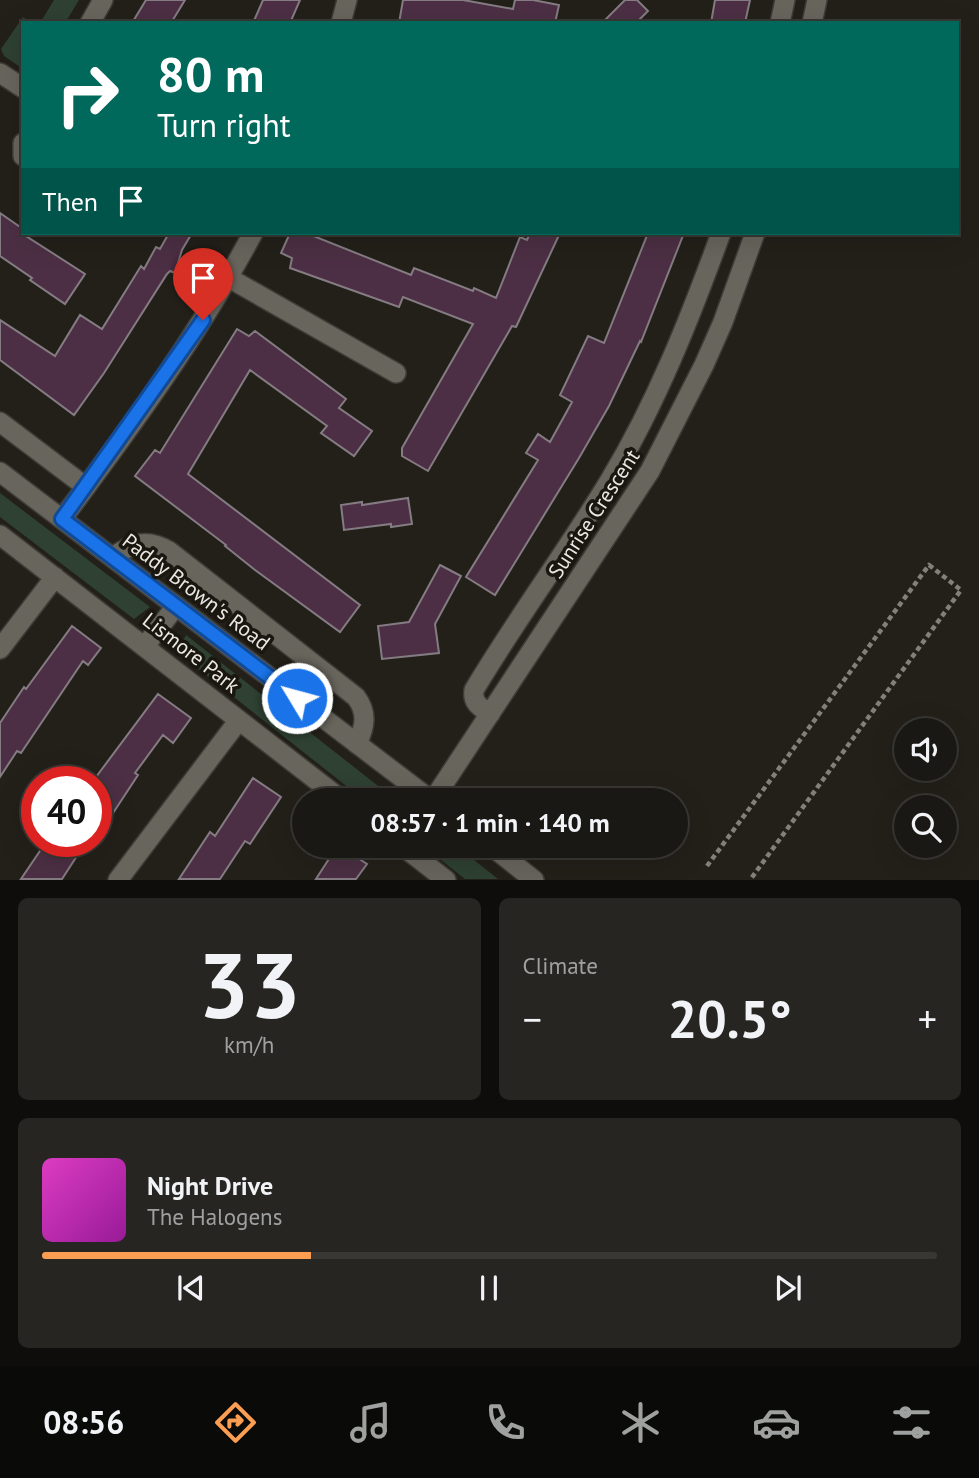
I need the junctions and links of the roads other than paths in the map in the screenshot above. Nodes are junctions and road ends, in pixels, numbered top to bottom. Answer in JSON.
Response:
{"nodes":[{"id":1,"x":103,"y":0,"type":"edge"},
{"id":2,"x":347,"y":0,"type":"edge"},
{"id":3,"x":785,"y":0,"type":"edge"},
{"id":4,"x":817,"y":0,"type":"edge"},
{"id":5,"x":91,"y":21,"type":"edge"},
{"id":6,"x":342,"y":21,"type":"edge"},
{"id":7,"x":780,"y":21,"type":"edge"},
{"id":8,"x":812,"y":21,"type":"edge"},
{"id":9,"x":0,"y":73,"type":"edge"},
{"id":10,"x":21,"y":87,"type":"edge"},
{"id":11,"x":252,"y":235,"type":"edge"},
{"id":12,"x":720,"y":235,"type":"edge"},
{"id":13,"x":754,"y":235,"type":"edge"},
{"id":14,"x":229,"y":278,"type":"junction"},
{"id":15,"x":396,"y":373,"type":"dead end"},
{"id":16,"x":0,"y":422,"type":"edge"},
{"id":17,"x":0,"y":471,"type":"edge"},
{"id":18,"x":86,"y":487,"type":"junction"},
{"id":19,"x":62,"y":519,"type":"junction"},
{"id":20,"x":0,"y":535,"type":"edge"},
{"id":21,"x":113,"y":557,"type":"junction"},
{"id":22,"x":55,"y":577,"type":"junction"},
{"id":23,"x":176,"y":606,"type":"junction"},
{"id":24,"x":145,"y":646,"type":"junction"},
{"id":25,"x":0,"y":649,"type":"edge"},
{"id":26,"x":490,"y":714,"type":"junction"},
{"id":27,"x":239,"y":720,"type":"junction"},
{"id":28,"x":357,"y":744,"type":"junction"},
{"id":29,"x":327,"y":788,"type":"edge"},
{"id":30,"x":416,"y":788,"type":"edge"},
{"id":31,"x":440,"y":788,"type":"edge"},
{"id":32,"x":506,"y":858,"type":"edge"},
{"id":33,"x":420,"y":872,"type":"edge"},
{"id":34,"x":118,"y":880,"type":"edge"},
{"id":35,"x":446,"y":880,"type":"edge"},
{"id":36,"x":534,"y":880,"type":"edge"}],
"edges":[{"from":1,"to":5,"type":"street"},
{"from":2,"to":6,"type":"street"},
{"from":3,"to":7,"type":"street"},
{"from":4,"to":8,"type":"street"},
{"from":9,"to":10,"type":"street"},
{"from":11,"to":14,"type":"street"},
{"from":12,"to":26,"type":"street"},
{"from":13,"to":26,"type":"street","name":"Sunrise Crescent"},
{"from":14,"to":15,"type":"street"},
{"from":14,"to":18,"type":"street"},
{"from":16,"to":18,"type":"street"},
{"from":17,"to":19,"type":"street","name":"Paddy Brown's Road"},
{"from":18,"to":19,"type":"street"},
{"from":19,"to":21,"type":"street","name":"Paddy Brown's Road"},
{"from":20,"to":22,"type":"street","name":"Lismore Park"},
{"from":21,"to":23,"type":"street","name":"Paddy Brown's Road"},
{"from":21,"to":28,"type":"street"},
{"from":22,"to":24,"type":"street","name":"Lismore Park"},
{"from":22,"to":25,"type":"street"},
{"from":23,"to":24,"type":"street"},
{"from":23,"to":28,"type":"street","name":"Paddy Brown's Road"},
{"from":24,"to":27,"type":"street","name":"Lismore Park"},
{"from":26,"to":31,"type":"street","name":"Sunrise Crescent"},
{"from":27,"to":29,"type":"street"},
{"from":27,"to":34,"type":"street","name":"Lismore Park"},
{"from":28,"to":30,"type":"street","name":"Paddy Brown's Road"},
{"from":32,"to":36,"type":"street"},
{"from":33,"to":35,"type":"street"}]}
